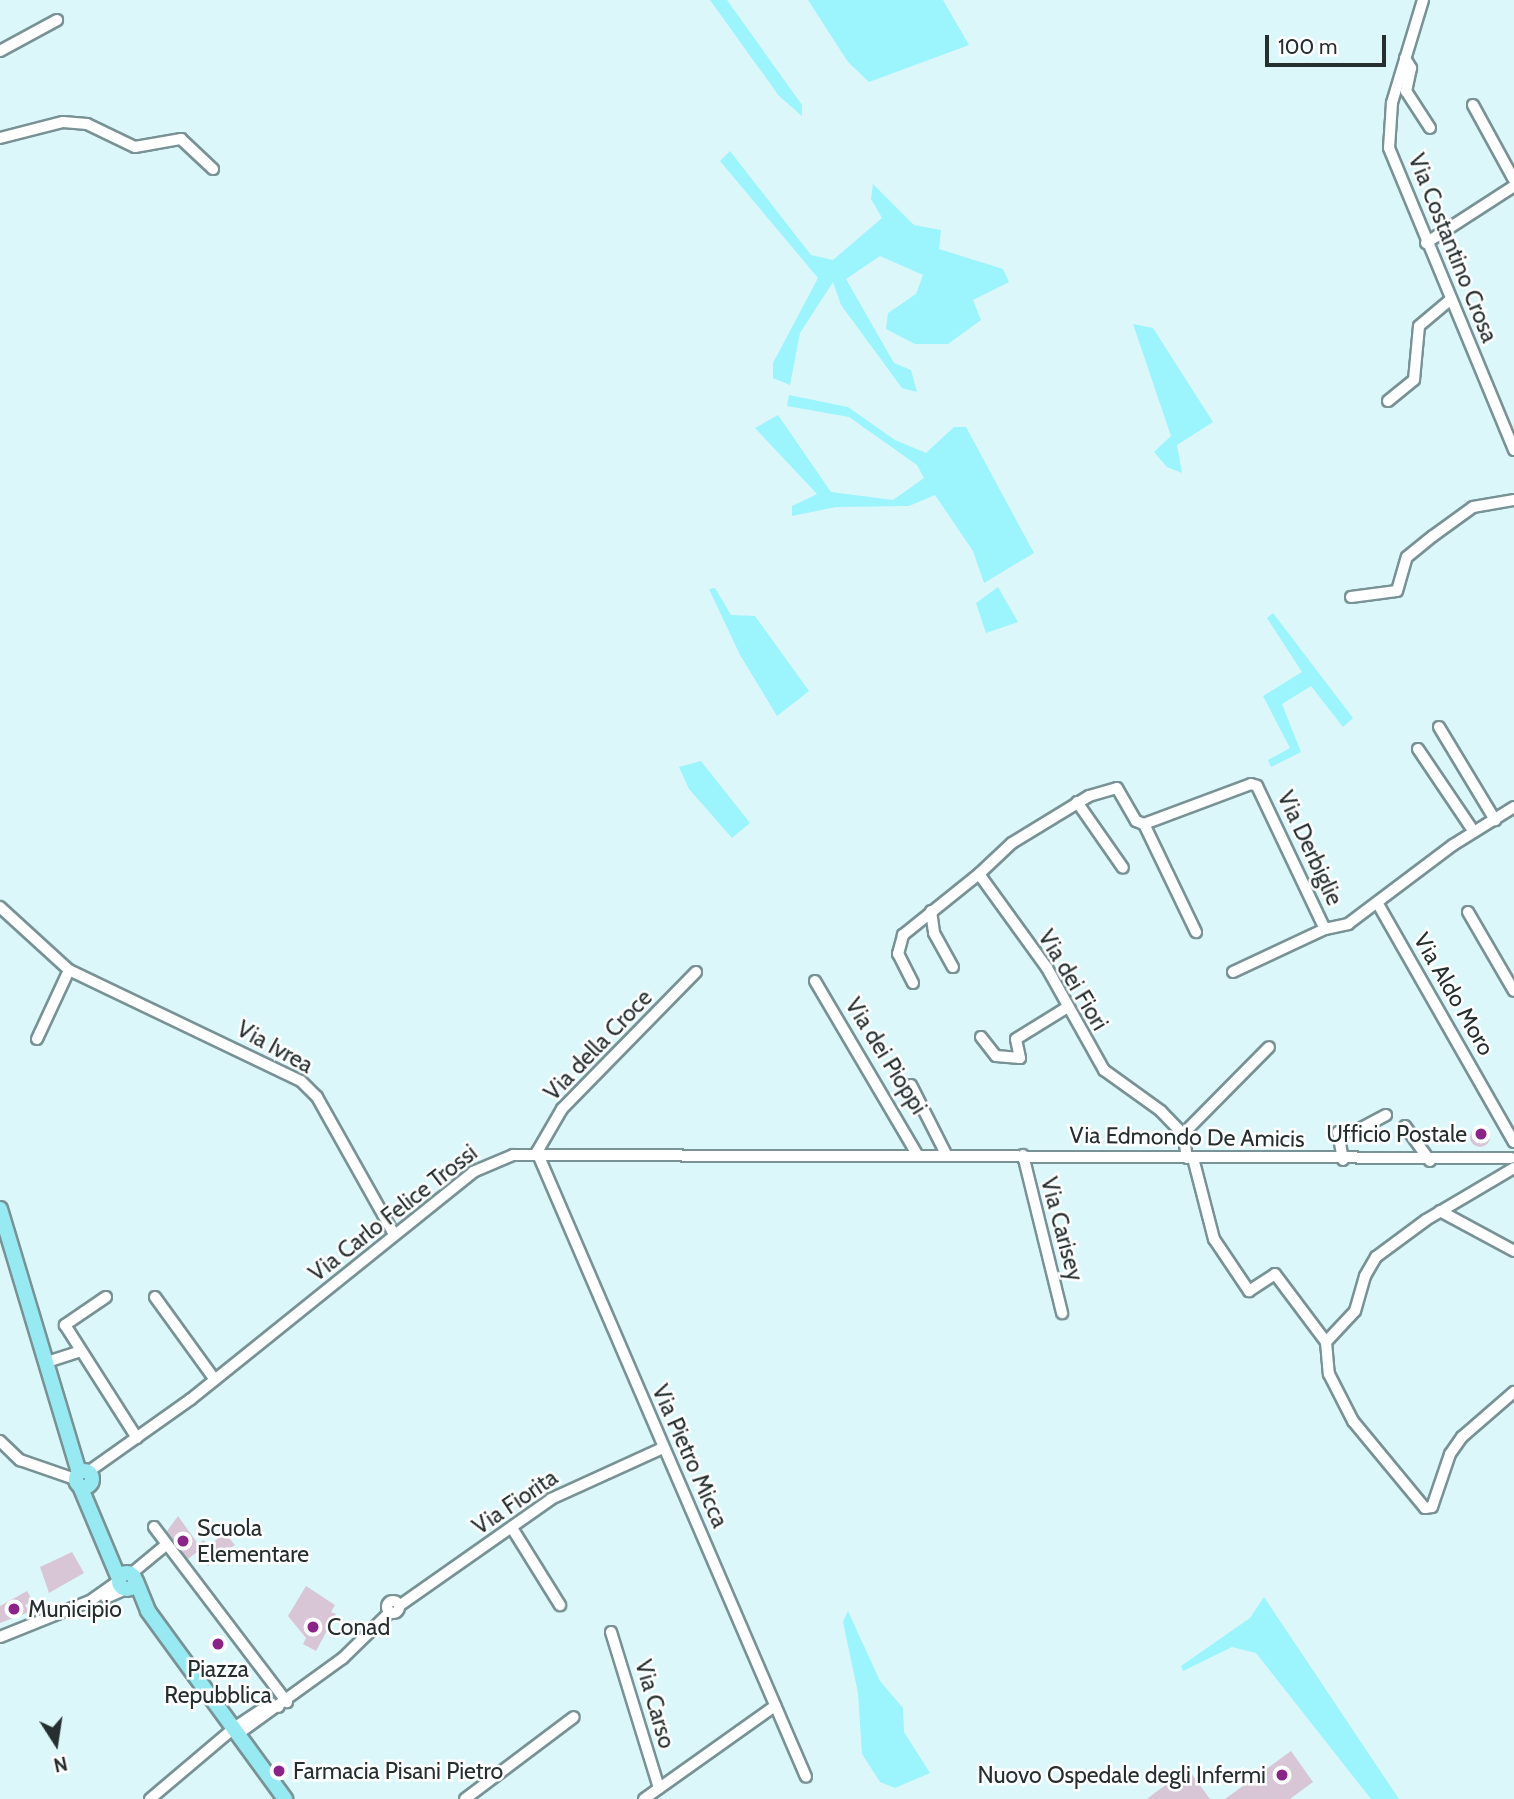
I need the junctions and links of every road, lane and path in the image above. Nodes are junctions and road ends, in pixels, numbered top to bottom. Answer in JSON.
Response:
{"nodes":[{"id":1,"x":1423,"y":0,"type":"edge"},
{"id":2,"x":57,"y":20,"type":"dead end"},
{"id":3,"x":0,"y":51,"type":"edge"},
{"id":4,"x":1405,"y":58,"type":"junction"},
{"id":5,"x":1473,"y":105,"type":"dead end"},
{"id":6,"x":1430,"y":128,"type":"dead end"},
{"id":7,"x":0,"y":138,"type":"edge"},
{"id":8,"x":213,"y":170,"type":"dead end"},
{"id":9,"x":1514,"y":180,"type":"edge"},
{"id":10,"x":1514,"y":186,"type":"edge"},
{"id":11,"x":1426,"y":243,"type":"junction"},
{"id":12,"x":1450,"y":300,"type":"junction"},
{"id":13,"x":1388,"y":401,"type":"dead end"},
{"id":14,"x":1514,"y":450,"type":"edge"},
{"id":15,"x":1514,"y":500,"type":"edge"},
{"id":16,"x":1352,"y":597,"type":"dead end"},
{"id":17,"x":1439,"y":727,"type":"dead end"},
{"id":18,"x":1418,"y":749,"type":"dead end"},
{"id":19,"x":1077,"y":802,"type":"junction"},
{"id":20,"x":1513,"y":811,"type":"edge"},
{"id":21,"x":1495,"y":820,"type":"junction"},
{"id":22,"x":1144,"y":824,"type":"junction"},
{"id":23,"x":1474,"y":832,"type":"junction"},
{"id":24,"x":1123,"y":868,"type":"dead end"},
{"id":25,"x":979,"y":874,"type":"junction"},
{"id":26,"x":1378,"y":904,"type":"junction"},
{"id":27,"x":0,"y":907,"type":"edge"},
{"id":28,"x":931,"y":911,"type":"junction"},
{"id":29,"x":1468,"y":912,"type":"dead end"},
{"id":30,"x":1325,"y":929,"type":"junction"},
{"id":31,"x":1196,"y":932,"type":"dead end"},
{"id":32,"x":953,"y":967,"type":"dead end"},
{"id":33,"x":69,"y":970,"type":"junction"},
{"id":34,"x":696,"y":972,"type":"dead end"},
{"id":35,"x":1233,"y":972,"type":"dead end"},
{"id":36,"x":815,"y":981,"type":"dead end"},
{"id":37,"x":913,"y":983,"type":"dead end"},
{"id":38,"x":1514,"y":991,"type":"edge"},
{"id":39,"x":1066,"y":1008,"type":"junction"},
{"id":40,"x":981,"y":1037,"type":"dead end"},
{"id":41,"x":37,"y":1040,"type":"dead end"},
{"id":42,"x":1269,"y":1047,"type":"dead end"},
{"id":43,"x":911,"y":1085,"type":"dead end"},
{"id":44,"x":1385,"y":1115,"type":"dead end"},
{"id":45,"x":1405,"y":1125,"type":"dead end"},
{"id":46,"x":1183,"y":1134,"type":"junction"},
{"id":47,"x":1514,"y":1142,"type":"edge"},
{"id":48,"x":537,"y":1152,"type":"junction"},
{"id":49,"x":834,"y":1154,"type":"joint"},
{"id":50,"x":917,"y":1154,"type":"junction"},
{"id":51,"x":946,"y":1154,"type":"junction"},
{"id":52,"x":1023,"y":1155,"type":"junction"},
{"id":53,"x":1190,"y":1158,"type":"junction"},
{"id":54,"x":1343,"y":1160,"type":"junction"},
{"id":55,"x":1513,"y":1160,"type":"edge"},
{"id":56,"x":1430,"y":1161,"type":"junction"},
{"id":57,"x":0,"y":1209,"type":"edge"},
{"id":58,"x":1440,"y":1211,"type":"junction"},
{"id":59,"x":394,"y":1234,"type":"junction"},
{"id":60,"x":1514,"y":1251,"type":"edge"},
{"id":61,"x":106,"y":1297,"type":"dead end"},
{"id":62,"x":155,"y":1297,"type":"dead end"},
{"id":63,"x":1062,"y":1313,"type":"dead end"},
{"id":64,"x":1326,"y":1342,"type":"junction"},
{"id":65,"x":80,"y":1351,"type":"junction"},
{"id":66,"x":47,"y":1362,"type":"junction"},
{"id":67,"x":215,"y":1380,"type":"junction"},
{"id":68,"x":1514,"y":1392,"type":"edge"},
{"id":69,"x":137,"y":1438,"type":"junction"},
{"id":70,"x":0,"y":1441,"type":"edge"},
{"id":71,"x":663,"y":1448,"type":"junction"},
{"id":72,"x":83,"y":1477,"type":"junction"},
{"id":73,"x":155,"y":1527,"type":"dead end"},
{"id":74,"x":512,"y":1528,"type":"junction"},
{"id":75,"x":167,"y":1544,"type":"junction"},
{"id":76,"x":127,"y":1581,"type":"junction"},
{"id":77,"x":560,"y":1605,"type":"dead end"},
{"id":78,"x":611,"y":1632,"type":"dead end"},
{"id":79,"x":0,"y":1637,"type":"edge"},
{"id":80,"x":283,"y":1705,"type":"junction"},
{"id":81,"x":775,"y":1706,"type":"junction"},
{"id":82,"x":574,"y":1717,"type":"dead end"},
{"id":83,"x":236,"y":1731,"type":"junction"},
{"id":84,"x":806,"y":1777,"type":"dead end"},
{"id":85,"x":659,"y":1788,"type":"junction"},
{"id":86,"x":150,"y":1799,"type":"edge"},
{"id":87,"x":285,"y":1799,"type":"edge"},
{"id":88,"x":465,"y":1799,"type":"edge"},
{"id":89,"x":644,"y":1799,"type":"edge"}],
"edges":[{"from":1,"to":4,"type":"street","name":"Via Costantino Crosa"},
{"from":2,"to":3,"type":"street"},
{"from":4,"to":6,"type":"street"},
{"from":4,"to":11,"type":"street","name":"Via Costantino Crosa"},
{"from":5,"to":9,"type":"street"},
{"from":7,"to":8,"type":"street"},
{"from":10,"to":11,"type":"street"},
{"from":11,"to":12,"type":"street","name":"Via Costantino Crosa"},
{"from":12,"to":13,"type":"street"},
{"from":12,"to":14,"type":"street","name":"Via Costantino Crosa"},
{"from":15,"to":16,"type":"street"},
{"from":17,"to":21,"type":"street"},
{"from":18,"to":23,"type":"street"},
{"from":19,"to":22,"type":"street"},
{"from":19,"to":24,"type":"street"},
{"from":19,"to":25,"type":"street"},
{"from":20,"to":21,"type":"street"},
{"from":21,"to":23,"type":"street"},
{"from":22,"to":30,"type":"street","name":"Via Derbiglie"},
{"from":22,"to":31,"type":"street"},
{"from":23,"to":26,"type":"street"},
{"from":25,"to":28,"type":"street"},
{"from":25,"to":39,"type":"street","name":"Via dei Fiori"},
{"from":26,"to":30,"type":"street"},
{"from":26,"to":47,"type":"street","name":"Via Aldo Moro"},
{"from":27,"to":33,"type":"street","name":"Via Ivrea"},
{"from":28,"to":32,"type":"street"},
{"from":28,"to":37,"type":"street"},
{"from":29,"to":38,"type":"street"},
{"from":30,"to":35,"type":"street"},
{"from":33,"to":41,"type":"street"},
{"from":33,"to":59,"type":"street","name":"Via Ivrea"},
{"from":34,"to":48,"type":"street","name":"Via della Croce"},
{"from":36,"to":50,"type":"street","name":"Via dei Pioppi"},
{"from":39,"to":40,"type":"street"},
{"from":39,"to":46,"type":"street","name":"Via dei Fiori"},
{"from":42,"to":46,"type":"street"},
{"from":43,"to":51,"type":"street"},
{"from":44,"to":54,"type":"street"},
{"from":45,"to":56,"type":"street"},
{"from":46,"to":53,"type":"street"},
{"from":48,"to":49,"type":"street","name":"Via Carlo Felice Trossi"},
{"from":48,"to":59,"type":"street","name":"Via Carlo Felice Trossi"},
{"from":48,"to":71,"type":"street","name":"Via Pietro Micca"},
{"from":49,"to":50,"type":"street","name":"Via Edmondo De Amicis"},
{"from":50,"to":51,"type":"street","name":"Via Edmondo De Amicis"},
{"from":51,"to":52,"type":"street","name":"Via Edmondo De Amicis"},
{"from":52,"to":53,"type":"street","name":"Via Edmondo De Amicis"},
{"from":52,"to":63,"type":"street","name":"Via Carisey"},
{"from":53,"to":54,"type":"street","name":"Via Edmondo De Amicis"},
{"from":53,"to":64,"type":"street"},
{"from":54,"to":56,"type":"street","name":"Via Edmondo De Amicis"},
{"from":55,"to":56,"type":"street","name":"Via Edmondo De Amicis"},
{"from":55,"to":58,"type":"street"},
{"from":57,"to":66,"type":"main road"},
{"from":58,"to":60,"type":"street"},
{"from":58,"to":64,"type":"street"},
{"from":59,"to":67,"type":"street","name":"Via Carlo Felice Trossi"},
{"from":61,"to":65,"type":"street"},
{"from":62,"to":67,"type":"street"},
{"from":64,"to":68,"type":"street"},
{"from":65,"to":66,"type":"street"},
{"from":65,"to":69,"type":"street"},
{"from":66,"to":72,"type":"main road"},
{"from":67,"to":69,"type":"street","name":"Via Carlo Felice Trossi"},
{"from":69,"to":72,"type":"street","name":"Via Carlo Felice Trossi"},
{"from":70,"to":72,"type":"street"},
{"from":71,"to":74,"type":"street","name":"Via Fiorita"},
{"from":71,"to":81,"type":"street","name":"Via Pietro Micca"},
{"from":72,"to":76,"type":"main road"},
{"from":73,"to":75,"type":"street"},
{"from":74,"to":77,"type":"street"},
{"from":74,"to":80,"type":"street","name":"Via Fiorita"},
{"from":75,"to":76,"type":"street"},
{"from":75,"to":80,"type":"street"},
{"from":76,"to":79,"type":"street"},
{"from":76,"to":83,"type":"main road"},
{"from":78,"to":85,"type":"street","name":"Via Carso"},
{"from":80,"to":83,"type":"street","name":"Via Fiorita"},
{"from":81,"to":84,"type":"street","name":"Via Pietro Micca"},
{"from":81,"to":85,"type":"street"},
{"from":82,"to":88,"type":"street"},
{"from":83,"to":86,"type":"street","name":"Via Fiorita"},
{"from":83,"to":87,"type":"main road"},
{"from":85,"to":89,"type":"street"}]}
